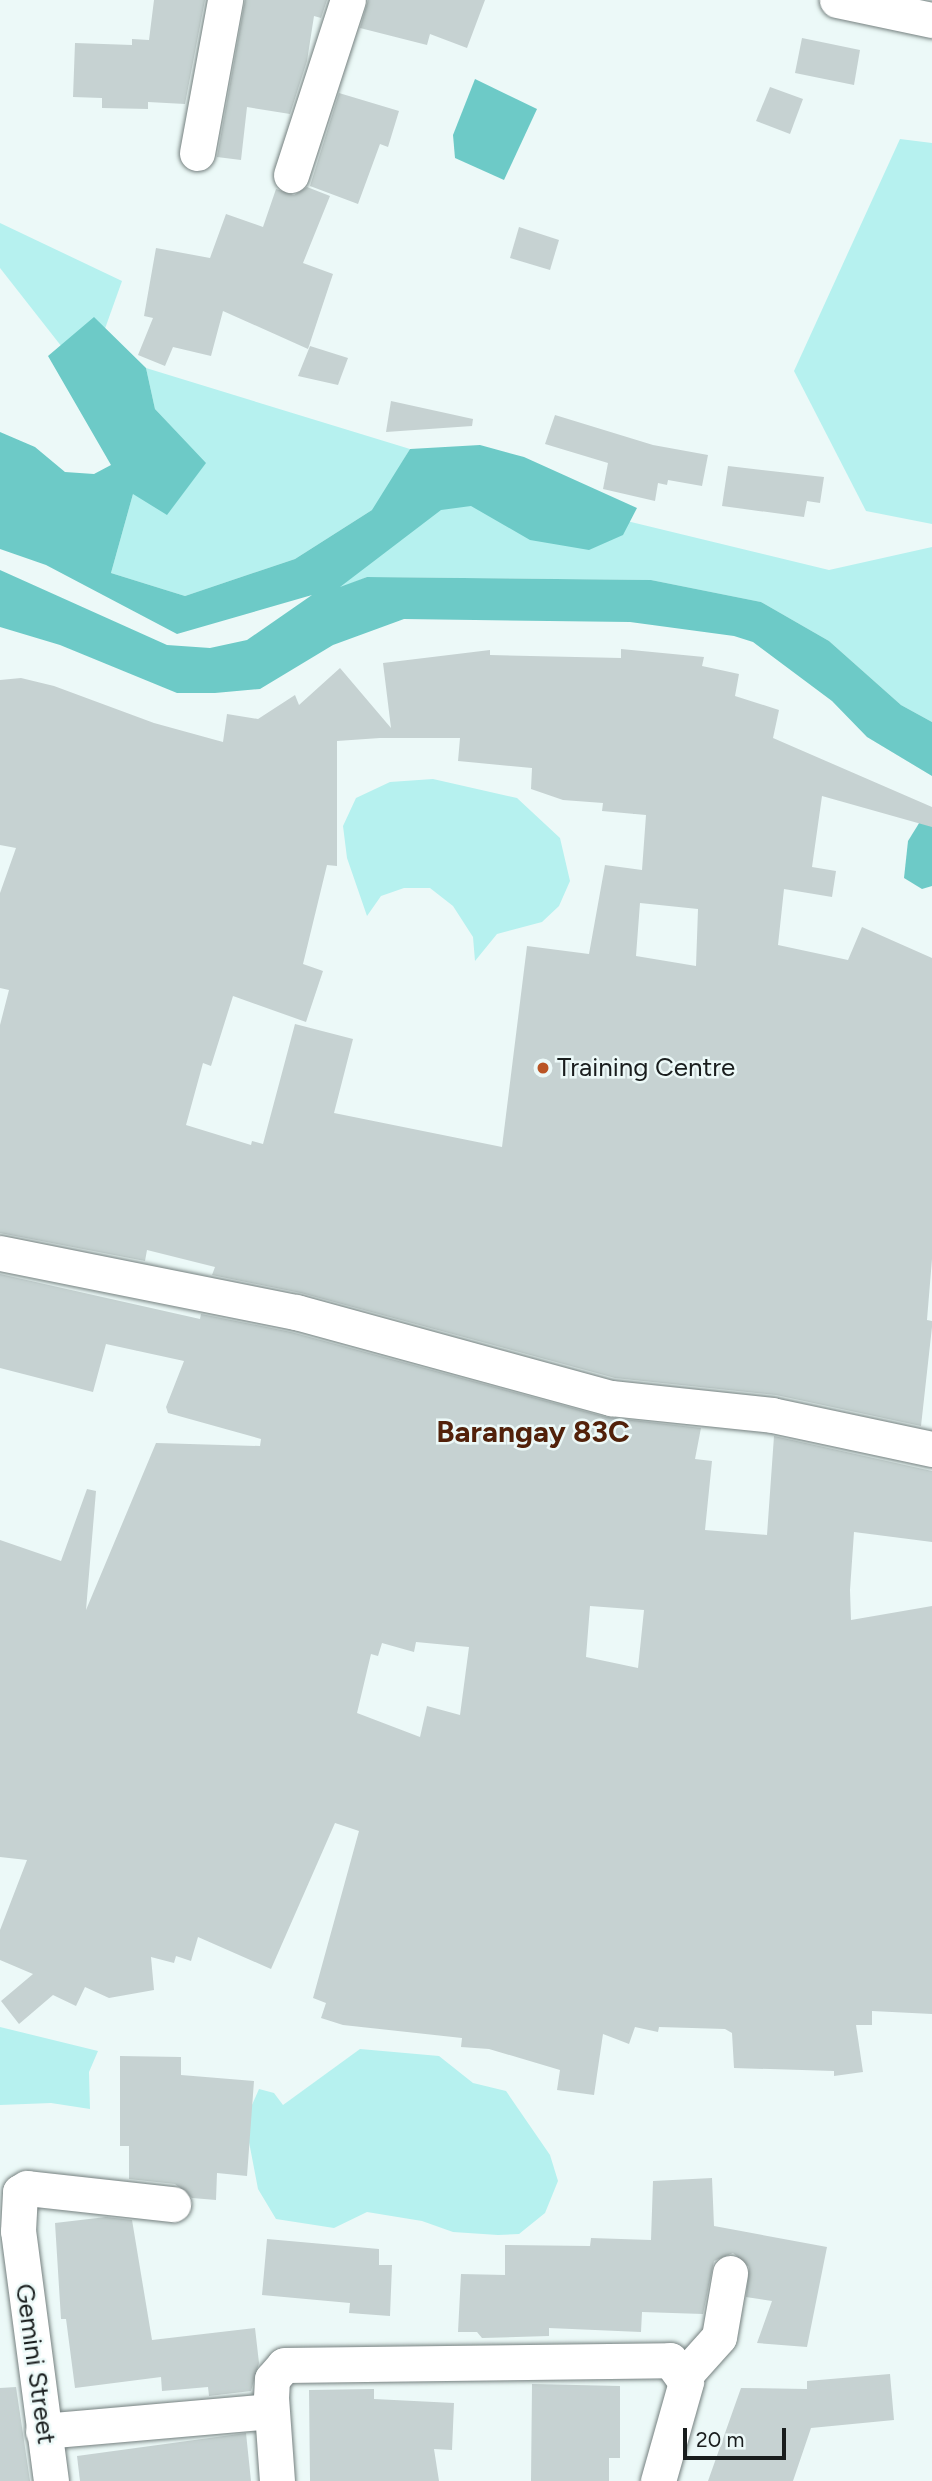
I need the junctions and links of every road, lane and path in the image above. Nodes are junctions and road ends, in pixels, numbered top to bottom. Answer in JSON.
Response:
{"nodes":[{"id":1,"x":225,"y":0,"type":"edge"},
{"id":2,"x":348,"y":0,"type":"edge"},
{"id":3,"x":837,"y":0,"type":"edge"},
{"id":4,"x":932,"y":20,"type":"edge"},
{"id":5,"x":197,"y":153,"type":"dead end"},
{"id":6,"x":291,"y":175,"type":"dead end"},
{"id":7,"x":0,"y":1253,"type":"edge"},
{"id":8,"x":932,"y":1449,"type":"edge"},
{"id":9,"x":173,"y":2204,"type":"dead end"},
{"id":10,"x":730,"y":2273,"type":"dead end"},
{"id":11,"x":684,"y":2376,"type":"junction"},
{"id":12,"x":271,"y":2411,"type":"junction"},
{"id":13,"x":43,"y":2431,"type":"junction"},
{"id":14,"x":51,"y":2481,"type":"edge"},
{"id":15,"x":277,"y":2481,"type":"edge"},
{"id":16,"x":658,"y":2481,"type":"edge"}],
"edges":[{"from":1,"to":5,"type":"street"},
{"from":2,"to":6,"type":"street"},
{"from":3,"to":4,"type":"street"},
{"from":7,"to":8,"type":"street"},
{"from":9,"to":13,"type":"street","name":"Gemini Street"},
{"from":10,"to":11,"type":"street"},
{"from":11,"to":12,"type":"street"},
{"from":11,"to":16,"type":"street"},
{"from":12,"to":13,"type":"street"},
{"from":12,"to":15,"type":"street"},
{"from":13,"to":14,"type":"street","name":"Gemini Street"}]}
